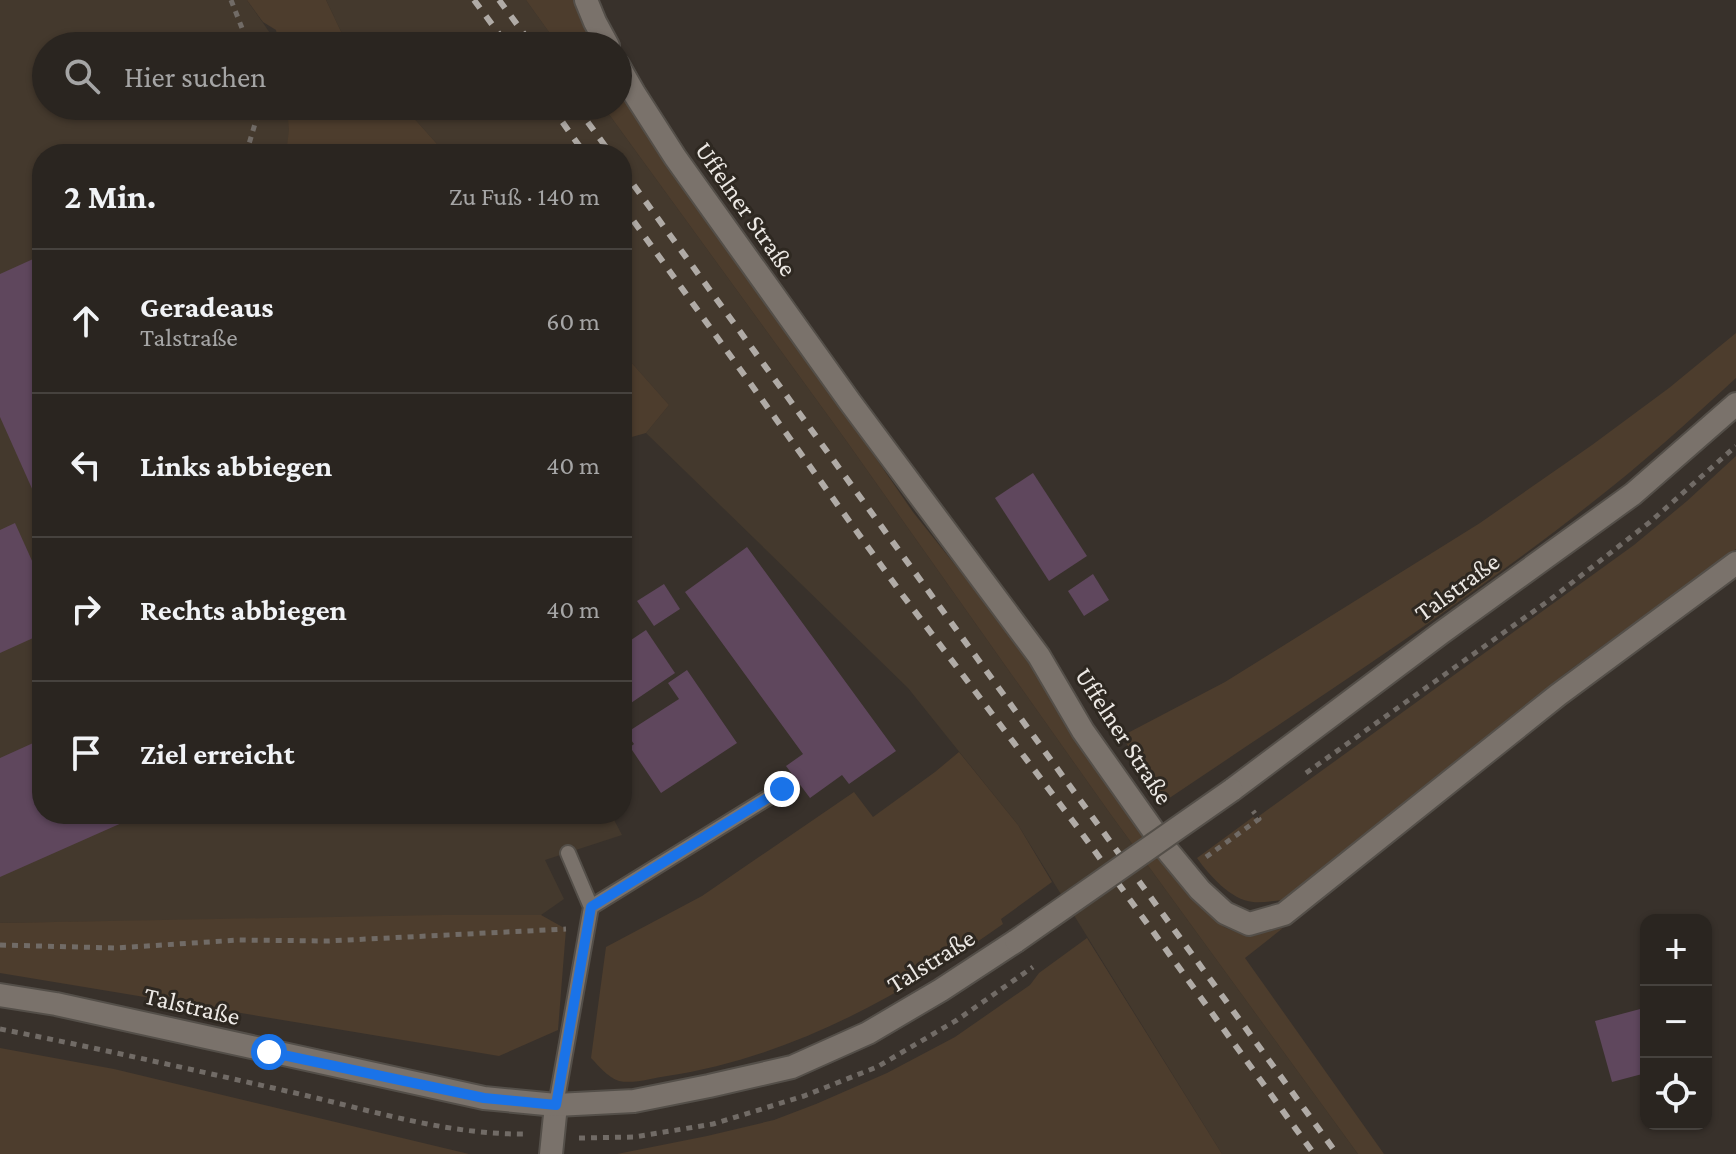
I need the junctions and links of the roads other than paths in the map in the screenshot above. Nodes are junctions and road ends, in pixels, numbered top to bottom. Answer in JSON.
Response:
{"nodes":[{"id":1,"x":586,"y":0,"type":"edge"},
{"id":2,"x":600,"y":32,"type":"edge"},
{"id":3,"x":632,"y":90,"type":"edge"},
{"id":4,"x":1736,"y":404,"type":"edge"},
{"id":5,"x":1736,"y":563,"type":"edge"},
{"id":6,"x":782,"y":789,"type":"dead end"},
{"id":7,"x":568,"y":853,"type":"dead end"},
{"id":8,"x":591,"y":907,"type":"junction"},
{"id":9,"x":0,"y":995,"type":"edge"},
{"id":10,"x":556,"y":1105,"type":"junction"},
{"id":11,"x":552,"y":1146,"type":"edge"}],
"edges":[{"from":1,"to":2,"type":"street"},
{"from":3,"to":5,"type":"street","name":"Uffelner Straße"},
{"from":4,"to":10,"type":"street","name":"Talstraße","bridge":true},
{"from":6,"to":8,"type":"lane"},
{"from":7,"to":8,"type":"lane"},
{"from":8,"to":10,"type":"lane"},
{"from":9,"to":10,"type":"street","name":"Talstraße"},
{"from":10,"to":11,"type":"street"}]}
